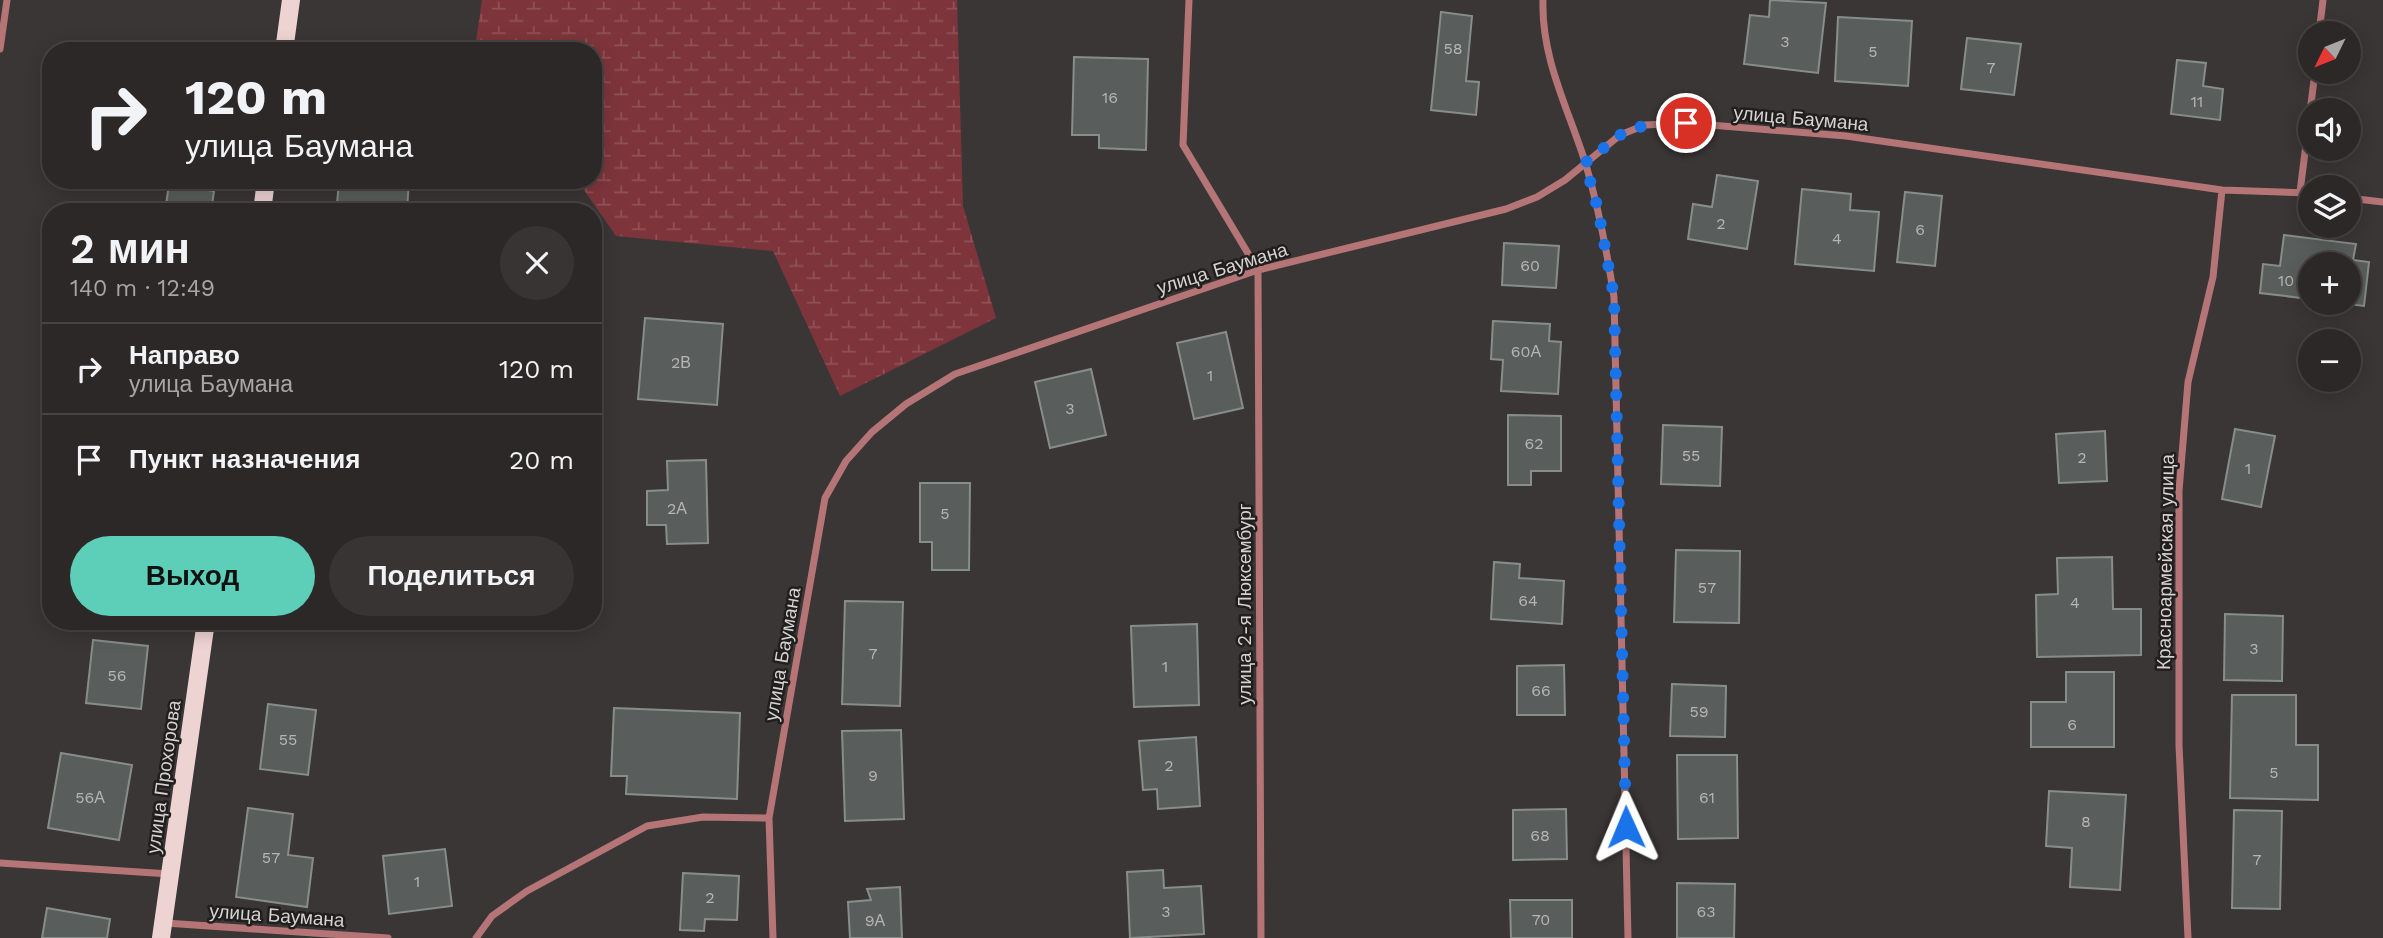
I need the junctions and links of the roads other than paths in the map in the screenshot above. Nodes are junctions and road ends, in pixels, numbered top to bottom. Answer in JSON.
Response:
{"nodes":[{"id":1,"x":7,"y":0,"type":"edge"},
{"id":2,"x":291,"y":0,"type":"edge"},
{"id":3,"x":1189,"y":0,"type":"edge"},
{"id":4,"x":1542,"y":0,"type":"edge"},
{"id":5,"x":2323,"y":0,"type":"edge"},
{"id":6,"x":2320,"y":21,"type":"edge"},
{"id":7,"x":285,"y":42,"type":"edge"},
{"id":8,"x":0,"y":49,"type":"edge"},
{"id":9,"x":2314,"y":84,"type":"edge"},
{"id":10,"x":1585,"y":163,"type":"junction"},
{"id":11,"x":2302,"y":175,"type":"edge"},
{"id":12,"x":2222,"y":190,"type":"junction"},
{"id":13,"x":2298,"y":192,"type":"edge"},
{"id":14,"x":2361,"y":199,"type":"edge"},
{"id":15,"x":2383,"y":202,"type":"edge"},
{"id":16,"x":1258,"y":270,"type":"junction"},
{"id":17,"x":205,"y":630,"type":"edge"},
{"id":18,"x":769,"y":818,"type":"junction"},
{"id":19,"x":0,"y":863,"type":"edge"},
{"id":20,"x":171,"y":874,"type":"junction"},
{"id":21,"x":162,"y":931,"type":"edge"},
{"id":22,"x":388,"y":938,"type":"edge"},
{"id":23,"x":476,"y":938,"type":"edge"},
{"id":24,"x":773,"y":938,"type":"edge"},
{"id":25,"x":1261,"y":938,"type":"edge"},
{"id":26,"x":1628,"y":938,"type":"edge"},
{"id":27,"x":2189,"y":938,"type":"edge"}],
"edges":[{"from":1,"to":8,"type":"street"},
{"from":2,"to":7,"type":"main road"},
{"from":3,"to":16,"type":"street"},
{"from":4,"to":10,"type":"street"},
{"from":5,"to":6,"type":"street"},
{"from":9,"to":11,"type":"street"},
{"from":10,"to":12,"type":"street","name":"улица Баумана"},
{"from":10,"to":16,"type":"street","name":"улица Баумана"},
{"from":10,"to":26,"type":"street"},
{"from":12,"to":13,"type":"street","name":"улица Баумана"},
{"from":12,"to":27,"type":"street","name":"Красноармейская улица"},
{"from":14,"to":15,"type":"street"},
{"from":16,"to":18,"type":"street","name":"улица Баумана"},
{"from":16,"to":25,"type":"street","name":"улица 2-я Люксембург"},
{"from":17,"to":20,"type":"main road","name":"улица Прохорова"},
{"from":18,"to":23,"type":"street"},
{"from":18,"to":24,"type":"street","name":"улица Баумана"},
{"from":19,"to":20,"type":"street"},
{"from":20,"to":21,"type":"main road","name":"улица Прохорова"},
{"from":21,"to":22,"type":"street","name":"улица Баумана"}]}
